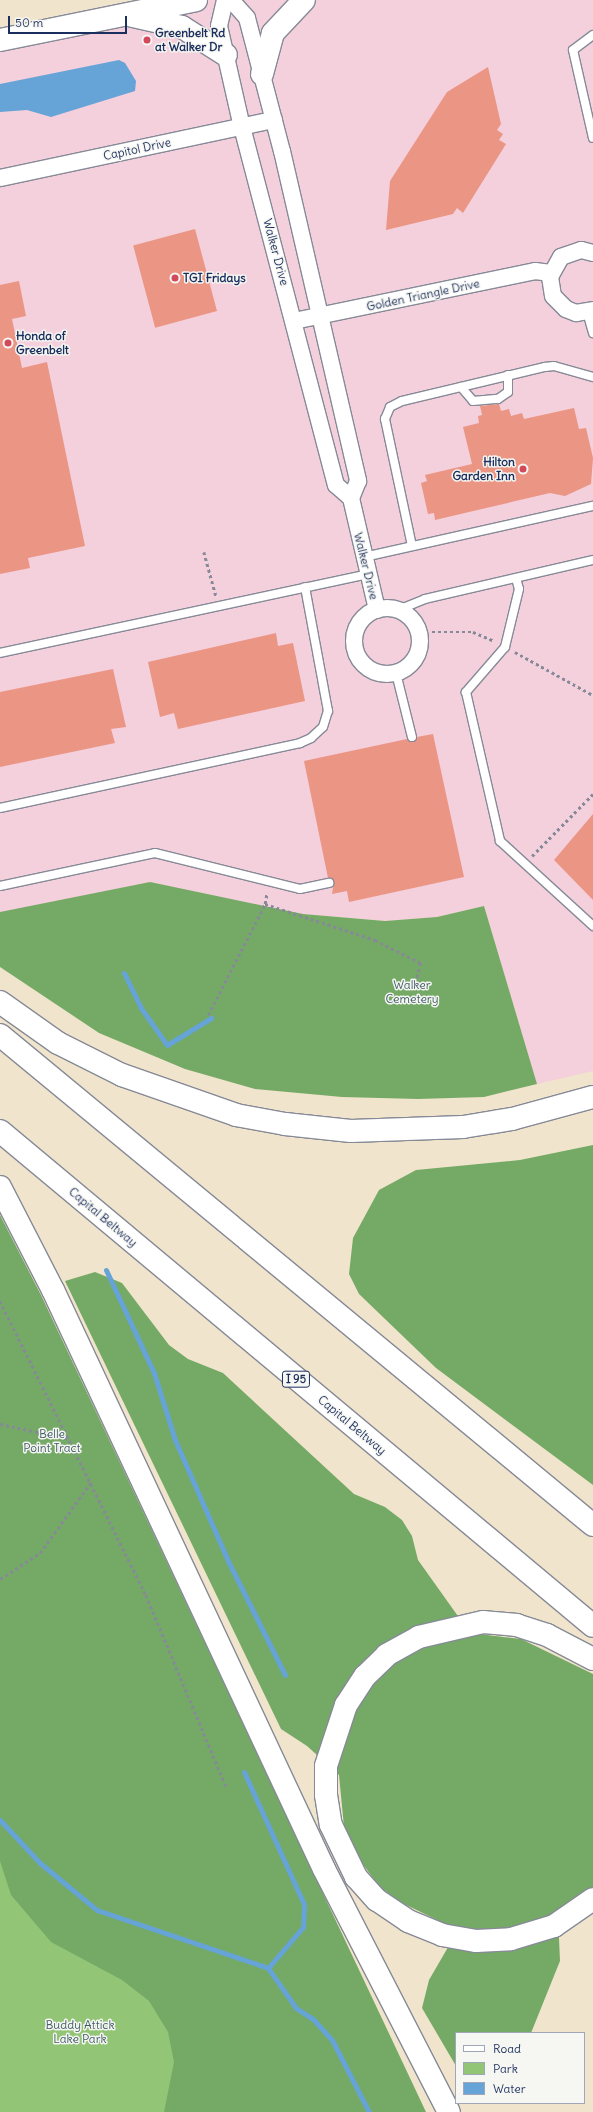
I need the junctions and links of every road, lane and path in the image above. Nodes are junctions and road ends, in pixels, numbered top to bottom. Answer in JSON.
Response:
{"nodes":[{"id":1,"x":196,"y":0,"type":"edge"},
{"id":2,"x":225,"y":0,"type":"edge"},
{"id":3,"x":231,"y":0,"type":"edge"},
{"id":4,"x":304,"y":0,"type":"edge"},
{"id":5,"x":126,"y":14,"type":"junction"},
{"id":6,"x":593,"y":35,"type":"edge"},
{"id":7,"x":0,"y":40,"type":"edge"},
{"id":8,"x":226,"y":56,"type":"junction"},
{"id":9,"x":262,"y":74,"type":"junction"},
{"id":10,"x":274,"y":120,"type":"junction"},
{"id":11,"x":242,"y":127,"type":"junction"},
{"id":12,"x":593,"y":138,"type":"edge"},
{"id":13,"x":0,"y":178,"type":"edge"},
{"id":14,"x":593,"y":253,"type":"edge"},
{"id":15,"x":551,"y":273,"type":"junction"},
{"id":16,"x":590,"y":311,"type":"edge"},
{"id":17,"x":321,"y":315,"type":"junction"},
{"id":18,"x":294,"y":321,"type":"junction"},
{"id":19,"x":593,"y":332,"type":"edge"},
{"id":20,"x":508,"y":375,"type":"junction"},
{"id":21,"x":593,"y":377,"type":"edge"},
{"id":22,"x":461,"y":387,"type":"junction"},
{"id":23,"x":351,"y":498,"type":"junction"},
{"id":24,"x":593,"y":506,"type":"edge"},
{"id":25,"x":412,"y":546,"type":"junction"},
{"id":26,"x":204,"y":552,"type":"dead end"},
{"id":27,"x":364,"y":557,"type":"junction"},
{"id":28,"x":593,"y":560,"type":"edge"},
{"id":29,"x":368,"y":574,"type":"junction"},
{"id":30,"x":516,"y":578,"type":"junction"},
{"id":31,"x":305,"y":588,"type":"junction"},
{"id":32,"x":218,"y":606,"type":"junction"},
{"id":33,"x":377,"y":610,"type":"junction"},
{"id":34,"x":398,"y":610,"type":"junction"},
{"id":35,"x":0,"y":653,"type":"edge"},
{"id":36,"x":396,"y":673,"type":"junction"},
{"id":37,"x":412,"y":737,"type":"dead end"},
{"id":38,"x":593,"y":794,"type":"edge"},
{"id":39,"x":0,"y":808,"type":"edge"},
{"id":40,"x":536,"y":862,"type":"dead end"},
{"id":41,"x":329,"y":883,"type":"dead end"},
{"id":42,"x":0,"y":886,"type":"edge"},
{"id":43,"x":593,"y":926,"type":"edge"},
{"id":44,"x":413,"y":992,"type":"dead end"},
{"id":45,"x":0,"y":1002,"type":"edge"},
{"id":46,"x":208,"y":1015,"type":"dead end"},
{"id":47,"x":0,"y":1035,"type":"edge"},
{"id":48,"x":593,"y":1097,"type":"edge"},
{"id":49,"x":0,"y":1131,"type":"edge"},
{"id":50,"x":0,"y":1187,"type":"edge"},
{"id":51,"x":0,"y":1301,"type":"edge"},
{"id":52,"x":0,"y":1424,"type":"edge"},
{"id":53,"x":70,"y":1439,"type":"junction"},
{"id":54,"x":91,"y":1482,"type":"junction"},
{"id":55,"x":593,"y":1525,"type":"edge"},
{"id":56,"x":0,"y":1579,"type":"edge"},
{"id":57,"x":593,"y":1626,"type":"edge"},
{"id":58,"x":593,"y":1659,"type":"edge"},
{"id":59,"x":227,"y":1789,"type":"dead end"},
{"id":60,"x":593,"y":1899,"type":"edge"},
{"id":61,"x":449,"y":2112,"type":"edge"}],
"edges":[{"from":1,"to":5,"type":"main road"},
{"from":2,"to":8,"type":"street","name":"Walker Drive"},
{"from":3,"to":9,"type":"street"},
{"from":4,"to":9,"type":"main road"},
{"from":5,"to":7,"type":"main road"},
{"from":5,"to":8,"type":"main road"},
{"from":6,"to":12,"type":"lane"},
{"from":8,"to":11,"type":"street","name":"Walker Drive"},
{"from":9,"to":10,"type":"street"},
{"from":10,"to":11,"type":"street","name":"Capitol Drive"},
{"from":10,"to":17,"type":"street"},
{"from":11,"to":13,"type":"street","name":"Capitol Drive"},
{"from":11,"to":18,"type":"street","name":"Walker Drive"},
{"from":14,"to":15,"type":"street"},
{"from":15,"to":16,"type":"street"},
{"from":15,"to":17,"type":"street","name":"Golden Triangle Drive"},
{"from":16,"to":19,"type":"lane"},
{"from":17,"to":18,"type":"street","name":"Golden Triangle Drive"},
{"from":17,"to":23,"type":"street"},
{"from":18,"to":23,"type":"street","name":"Walker Drive"},
{"from":20,"to":21,"type":"lane"},
{"from":20,"to":22,"type":"lane"},
{"from":20,"to":22,"type":"lane"},
{"from":22,"to":25,"type":"lane"},
{"from":23,"to":27,"type":"street","name":"Walker Drive"},
{"from":24,"to":25,"type":"lane"},
{"from":25,"to":27,"type":"lane"},
{"from":26,"to":32,"type":"path"},
{"from":27,"to":29,"type":"street","name":"Walker Drive"},
{"from":28,"to":30,"type":"lane"},
{"from":29,"to":31,"type":"lane"},
{"from":29,"to":33,"type":"street","name":"Walker Drive"},
{"from":30,"to":34,"type":"lane"},
{"from":30,"to":43,"type":"lane"},
{"from":31,"to":32,"type":"lane"},
{"from":31,"to":39,"type":"lane"},
{"from":32,"to":35,"type":"lane"},
{"from":33,"to":34,"type":"street","name":"Walker Drive"},
{"from":33,"to":36,"type":"street","name":"Walker Drive"},
{"from":34,"to":36,"type":"street"},
{"from":36,"to":37,"type":"lane"},
{"from":38,"to":40,"type":"path"},
{"from":41,"to":42,"type":"lane"},
{"from":44,"to":46,"type":"path"},
{"from":45,"to":48,"type":"main road"},
{"from":47,"to":55,"type":"main road"},
{"from":49,"to":57,"type":"main road","name":"Capital Beltway","number":"I 95"},
{"from":50,"to":61,"type":"main road"},
{"from":51,"to":53,"type":"path"},
{"from":52,"to":53,"type":"path"},
{"from":53,"to":54,"type":"path"},
{"from":54,"to":56,"type":"path"},
{"from":54,"to":59,"type":"path"},
{"from":58,"to":60,"type":"main road"}]}
